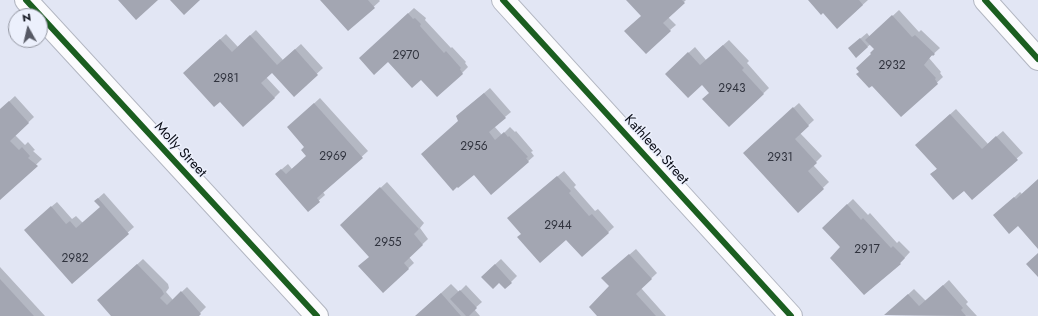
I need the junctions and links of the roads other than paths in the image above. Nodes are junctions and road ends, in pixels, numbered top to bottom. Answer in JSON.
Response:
{"nodes":[{"id":1,"x":26,"y":0,"type":"edge"},
{"id":2,"x":502,"y":0,"type":"edge"},
{"id":3,"x":985,"y":0,"type":"edge"},
{"id":4,"x":1038,"y":59,"type":"edge"},
{"id":5,"x":317,"y":316,"type":"edge"},
{"id":6,"x":791,"y":316,"type":"edge"}],
"edges":[{"from":1,"to":5,"type":"street","name":"Molly Street"},
{"from":2,"to":6,"type":"street","name":"Kathleen Street"},
{"from":3,"to":4,"type":"street"}]}
